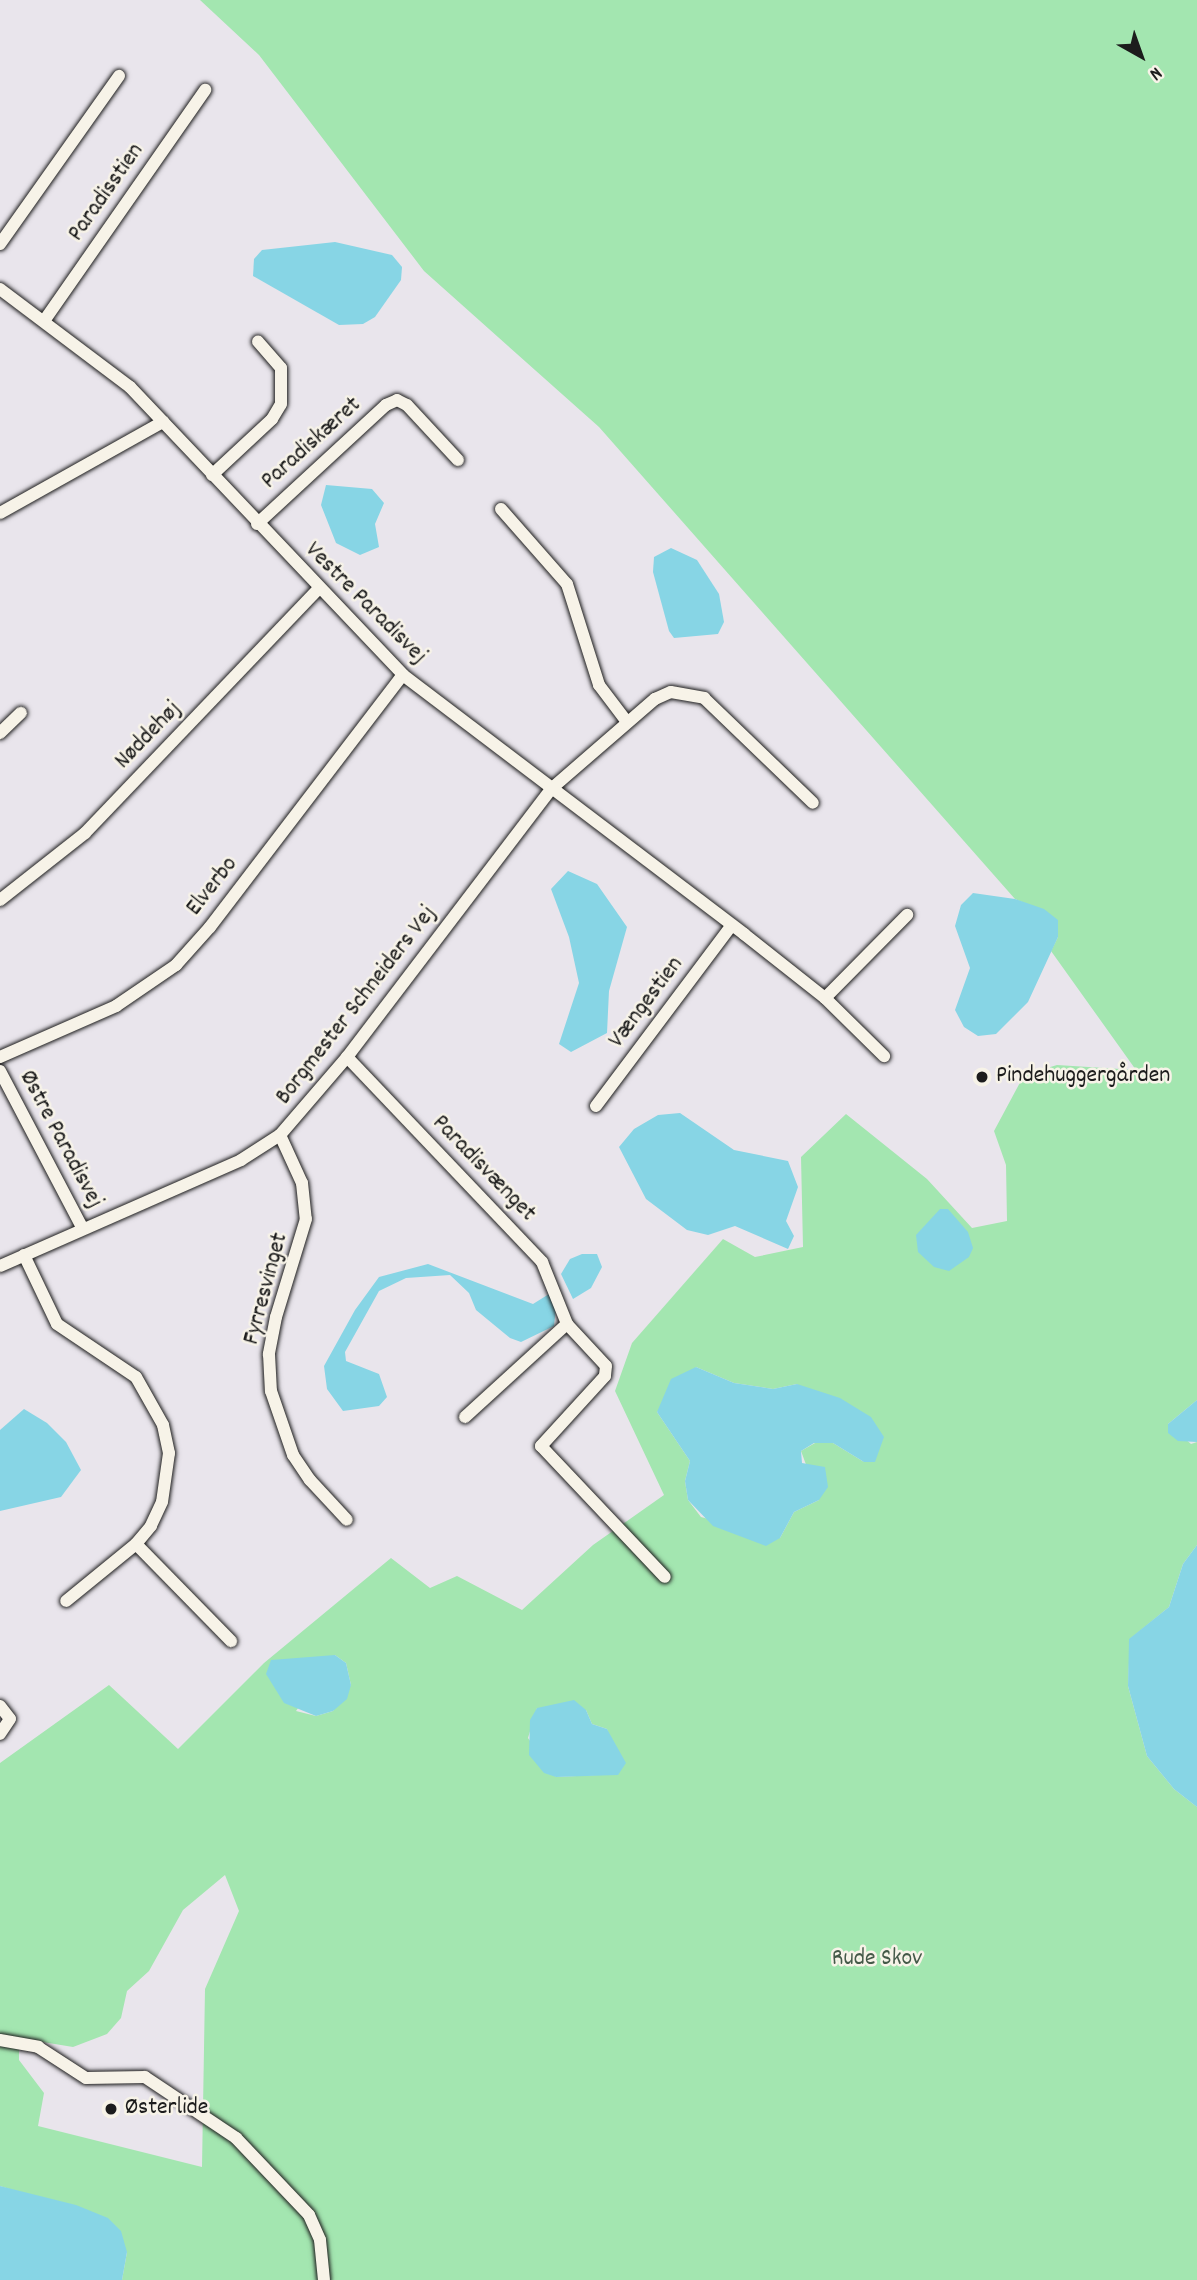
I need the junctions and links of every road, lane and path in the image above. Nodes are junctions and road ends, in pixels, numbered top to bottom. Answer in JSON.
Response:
{"nodes":[{"id":1,"x":119,"y":76,"type":"dead end"},
{"id":2,"x":205,"y":90,"type":"dead end"},
{"id":3,"x":0,"y":244,"type":"edge"},
{"id":4,"x":0,"y":289,"type":"edge"},
{"id":5,"x":44,"y":321,"type":"junction"},
{"id":6,"x":258,"y":342,"type":"dead end"},
{"id":7,"x":163,"y":422,"type":"junction"},
{"id":8,"x":458,"y":460,"type":"dead end"},
{"id":9,"x":212,"y":475,"type":"junction"},
{"id":10,"x":501,"y":509,"type":"dead end"},
{"id":11,"x":0,"y":513,"type":"edge"},
{"id":12,"x":257,"y":524,"type":"junction"},
{"id":13,"x":318,"y":589,"type":"junction"},
{"id":14,"x":403,"y":675,"type":"junction"},
{"id":15,"x":22,"y":713,"type":"dead end"},
{"id":16,"x":627,"y":722,"type":"junction"},
{"id":17,"x":0,"y":733,"type":"edge"},
{"id":18,"x":551,"y":789,"type":"junction"},
{"id":19,"x":813,"y":803,"type":"dead end"},
{"id":20,"x":0,"y":900,"type":"edge"},
{"id":21,"x":907,"y":915,"type":"dead end"},
{"id":22,"x":732,"y":925,"type":"junction"},
{"id":23,"x":825,"y":998,"type":"junction"},
{"id":24,"x":884,"y":1056,"type":"dead end"},
{"id":25,"x":0,"y":1057,"type":"edge"},
{"id":26,"x":346,"y":1057,"type":"junction"},
{"id":27,"x":0,"y":1071,"type":"edge"},
{"id":28,"x":596,"y":1106,"type":"dead end"},
{"id":29,"x":280,"y":1135,"type":"junction"},
{"id":30,"x":83,"y":1229,"type":"junction"},
{"id":31,"x":24,"y":1255,"type":"junction"},
{"id":32,"x":0,"y":1266,"type":"edge"},
{"id":33,"x":567,"y":1324,"type":"junction"},
{"id":34,"x":464,"y":1417,"type":"dead end"},
{"id":35,"x":347,"y":1520,"type":"dead end"},
{"id":36,"x":136,"y":1544,"type":"junction"},
{"id":37,"x":665,"y":1577,"type":"dead end"},
{"id":38,"x":66,"y":1601,"type":"dead end"},
{"id":39,"x":231,"y":1640,"type":"dead end"},
{"id":40,"x":0,"y":1706,"type":"edge"},
{"id":41,"x":0,"y":1734,"type":"edge"},
{"id":42,"x":0,"y":2040,"type":"edge"},
{"id":43,"x":324,"y":2280,"type":"edge"}],
"edges":[{"from":1,"to":3,"type":"street"},
{"from":2,"to":5,"type":"street","name":"Paradisstien"},
{"from":4,"to":5,"type":"street","name":"Vestre Paradisvej"},
{"from":5,"to":7,"type":"street","name":"Vestre Paradisvej"},
{"from":6,"to":9,"type":"street"},
{"from":7,"to":9,"type":"street","name":"Vestre Paradisvej"},
{"from":7,"to":11,"type":"street"},
{"from":8,"to":12,"type":"street","name":"Paradiskæret"},
{"from":9,"to":12,"type":"street","name":"Vestre Paradisvej"},
{"from":10,"to":16,"type":"street"},
{"from":12,"to":13,"type":"street","name":"Vestre Paradisvej"},
{"from":13,"to":14,"type":"street","name":"Vestre Paradisvej"},
{"from":13,"to":20,"type":"street","name":"Nøddehøj"},
{"from":14,"to":18,"type":"street","name":"Vestre Paradisvej"},
{"from":14,"to":25,"type":"street","name":"Elverbo"},
{"from":15,"to":17,"type":"street"},
{"from":16,"to":18,"type":"street","name":"Borgmester Schneiders Vej"},
{"from":16,"to":19,"type":"street","name":"Borgmester Schneiders Vej"},
{"from":18,"to":22,"type":"street","name":"Vestre Paradisvej"},
{"from":18,"to":26,"type":"street","name":"Borgmester Schneiders Vej"},
{"from":21,"to":23,"type":"street"},
{"from":22,"to":23,"type":"street","name":"Vestre Paradisvej"},
{"from":22,"to":28,"type":"street","name":"Vængestien"},
{"from":23,"to":24,"type":"street","name":"Vestre Paradisvej"},
{"from":26,"to":29,"type":"street","name":"Borgmester Schneiders Vej"},
{"from":26,"to":33,"type":"street","name":"Paradisvænget"},
{"from":27,"to":30,"type":"street","name":"Østre Paradisvej"},
{"from":29,"to":30,"type":"street","name":"Borgmester Schneiders Vej"},
{"from":29,"to":35,"type":"street","name":"Fyrresvinget"},
{"from":30,"to":31,"type":"street","name":"Borgmester Schneiders Vej"},
{"from":31,"to":32,"type":"street","name":"Borgmester Schneiders Vej"},
{"from":31,"to":36,"type":"street"},
{"from":33,"to":34,"type":"street"},
{"from":33,"to":37,"type":"street","name":"Paradisvænget"},
{"from":36,"to":38,"type":"street"},
{"from":36,"to":39,"type":"street"},
{"from":40,"to":41,"type":"street"},
{"from":42,"to":43,"type":"street"}]}
